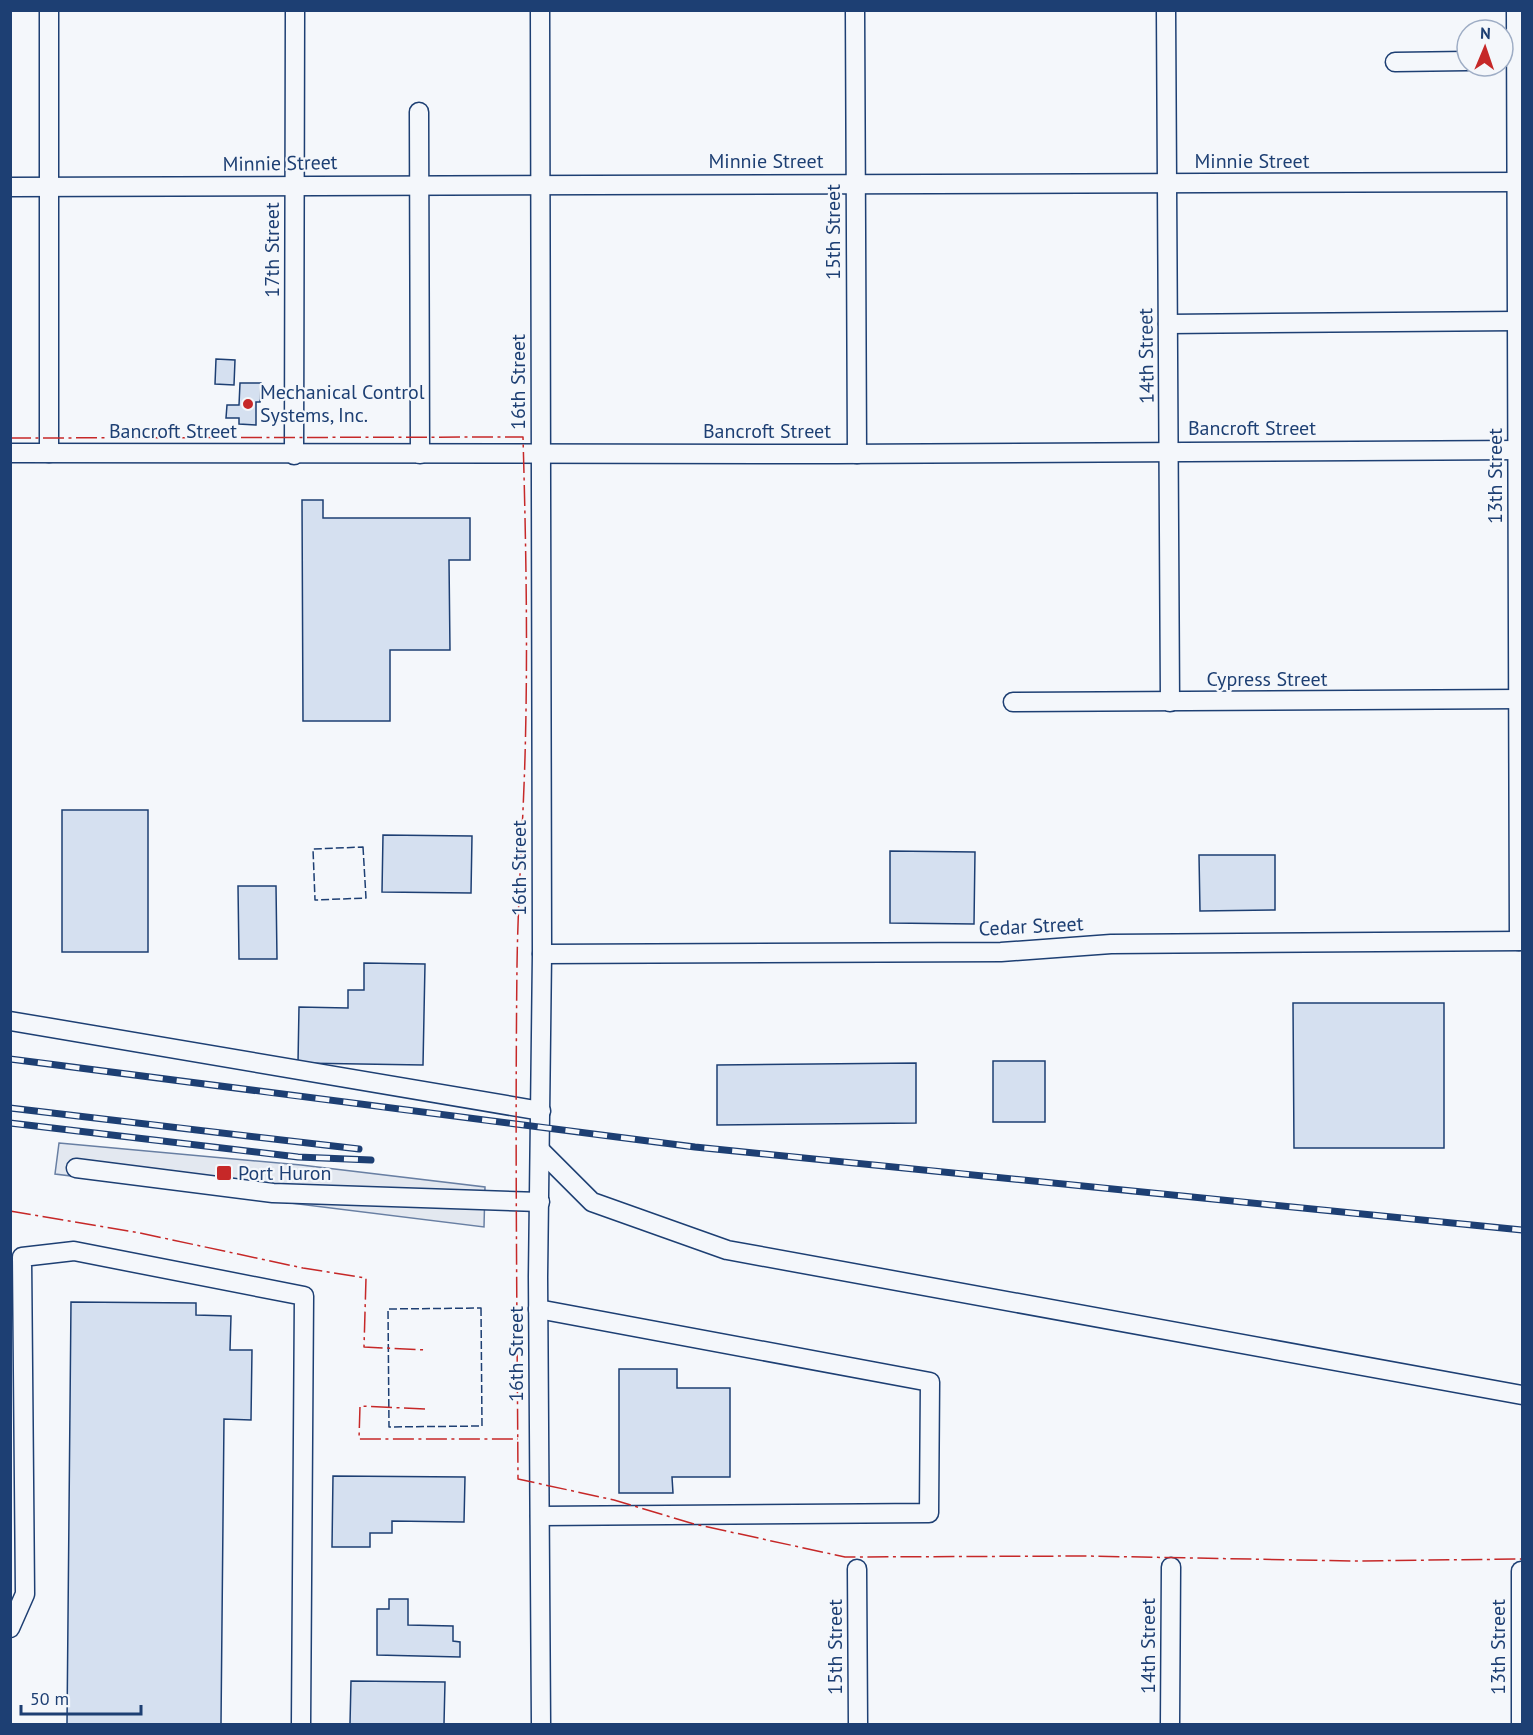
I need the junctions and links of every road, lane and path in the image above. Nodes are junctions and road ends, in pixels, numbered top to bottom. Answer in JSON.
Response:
{"nodes":[{"id":1,"x":49,"y":10,"type":"edge"},
{"id":2,"x":295,"y":10,"type":"edge"},
{"id":3,"x":540,"y":10,"type":"edge"},
{"id":4,"x":855,"y":10,"type":"edge"},
{"id":5,"x":1166,"y":10,"type":"edge"},
{"id":6,"x":1516,"y":10,"type":"edge"},
{"id":7,"x":1515,"y":35,"type":"edge"},
{"id":8,"x":1455,"y":61,"type":"edge"},
{"id":9,"x":1395,"y":62,"type":"dead end"},
{"id":10,"x":1515,"y":78,"type":"edge"},
{"id":11,"x":419,"y":112,"type":"dead end"},
{"id":12,"x":1520,"y":182,"type":"edge"},
{"id":13,"x":855,"y":183,"type":"junction"},
{"id":14,"x":295,"y":184,"type":"junction"},
{"id":15,"x":419,"y":184,"type":"junction"},
{"id":16,"x":539,"y":184,"type":"junction"},
{"id":17,"x":1167,"y":184,"type":"junction"},
{"id":18,"x":10,"y":187,"type":"edge"},
{"id":19,"x":50,"y":187,"type":"junction"},
{"id":20,"x":1518,"y":321,"type":"junction"},
{"id":21,"x":1168,"y":324,"type":"junction"},
{"id":22,"x":1520,"y":450,"type":"edge"},
{"id":23,"x":1169,"y":451,"type":"junction"},
{"id":24,"x":10,"y":453,"type":"edge"},
{"id":25,"x":49,"y":453,"type":"junction"},
{"id":26,"x":541,"y":453,"type":"junction"},
{"id":27,"x":857,"y":453,"type":"junction"},
{"id":28,"x":294,"y":454,"type":"junction"},
{"id":29,"x":420,"y":454,"type":"junction"},
{"id":30,"x":1520,"y":699,"type":"edge"},
{"id":31,"x":1013,"y":702,"type":"dead end"},
{"id":32,"x":1170,"y":702,"type":"junction"},
{"id":33,"x":1521,"y":941,"type":"edge"},
{"id":34,"x":542,"y":954,"type":"junction"},
{"id":35,"x":10,"y":1021,"type":"edge"},
{"id":36,"x":541,"y":1111,"type":"junction"},
{"id":37,"x":541,"y":1151,"type":"junction"},
{"id":38,"x":76,"y":1168,"type":"dead end"},
{"id":39,"x":540,"y":1202,"type":"junction"},
{"id":40,"x":538,"y":1309,"type":"junction"},
{"id":41,"x":1522,"y":1395,"type":"edge"},
{"id":42,"x":540,"y":1516,"type":"junction"},
{"id":43,"x":1171,"y":1567,"type":"dead end"},
{"id":44,"x":857,"y":1569,"type":"dead end"},
{"id":45,"x":1521,"y":1571,"type":"edge"},
{"id":46,"x":10,"y":1629,"type":"edge"},
{"id":47,"x":301,"y":1725,"type":"edge"},
{"id":48,"x":541,"y":1725,"type":"edge"},
{"id":49,"x":858,"y":1725,"type":"edge"},
{"id":50,"x":1170,"y":1725,"type":"edge"},
{"id":51,"x":1521,"y":1725,"type":"edge"}],
"edges":[{"from":1,"to":19,"type":"street"},
{"from":2,"to":14,"type":"street","name":"17th Street"},
{"from":3,"to":16,"type":"street","name":"16th Street"},
{"from":4,"to":13,"type":"street","name":"15th Street"},
{"from":5,"to":17,"type":"street","name":"14th Street"},
{"from":6,"to":7,"type":"street","name":"13th Street"},
{"from":8,"to":9,"type":"street"},
{"from":10,"to":12,"type":"street","name":"13th Street"},
{"from":11,"to":15,"type":"street"},
{"from":12,"to":17,"type":"street","name":"Minnie Street"},
{"from":12,"to":20,"type":"street","name":"13th Street"},
{"from":13,"to":16,"type":"street","name":"Minnie Street"},
{"from":13,"to":17,"type":"street","name":"Minnie Street"},
{"from":13,"to":27,"type":"street","name":"15th Street"},
{"from":14,"to":15,"type":"street","name":"Minnie Street"},
{"from":14,"to":19,"type":"street","name":"Minnie Street"},
{"from":14,"to":28,"type":"street","name":"17th Street"},
{"from":15,"to":16,"type":"street","name":"Minnie Street"},
{"from":15,"to":29,"type":"street"},
{"from":16,"to":26,"type":"street","name":"16th Street"},
{"from":17,"to":21,"type":"street","name":"14th Street"},
{"from":18,"to":19,"type":"street","name":"Minnie Street"},
{"from":19,"to":25,"type":"street"},
{"from":20,"to":21,"type":"street"},
{"from":20,"to":22,"type":"street","name":"13th Street"},
{"from":21,"to":23,"type":"street","name":"14th Street"},
{"from":22,"to":23,"type":"street","name":"Bancroft Street"},
{"from":22,"to":30,"type":"street","name":"13th Street"},
{"from":23,"to":27,"type":"street","name":"Bancroft Street"},
{"from":23,"to":32,"type":"street","name":"14th Street"},
{"from":24,"to":25,"type":"street","name":"Bancroft Street"},
{"from":25,"to":28,"type":"street","name":"Bancroft Street"},
{"from":26,"to":27,"type":"street","name":"Bancroft Street"},
{"from":26,"to":29,"type":"street","name":"Bancroft Street"},
{"from":26,"to":34,"type":"street","name":"16th Street"},
{"from":28,"to":29,"type":"street","name":"Bancroft Street"},
{"from":30,"to":32,"type":"street","name":"Cypress Street"},
{"from":30,"to":33,"type":"street","name":"13th Street"},
{"from":31,"to":32,"type":"street","name":"Cypress Street"},
{"from":33,"to":34,"type":"street","name":"Cedar Street"},
{"from":34,"to":36,"type":"street","name":"16th Street"},
{"from":35,"to":36,"type":"street"},
{"from":36,"to":37,"type":"street","name":"16th Street"},
{"from":37,"to":39,"type":"street","name":"16th Street"},
{"from":37,"to":41,"type":"street"},
{"from":38,"to":39,"type":"street"},
{"from":39,"to":40,"type":"street","name":"16th Street"},
{"from":40,"to":42,"type":"street","name":"16th Street"},
{"from":40,"to":42,"type":"street"},
{"from":42,"to":48,"type":"street","name":"16th Street"},
{"from":43,"to":50,"type":"street","name":"14th Street"},
{"from":44,"to":49,"type":"street","name":"15th Street"},
{"from":45,"to":51,"type":"street","name":"13th Street"},
{"from":46,"to":47,"type":"street"}]}
